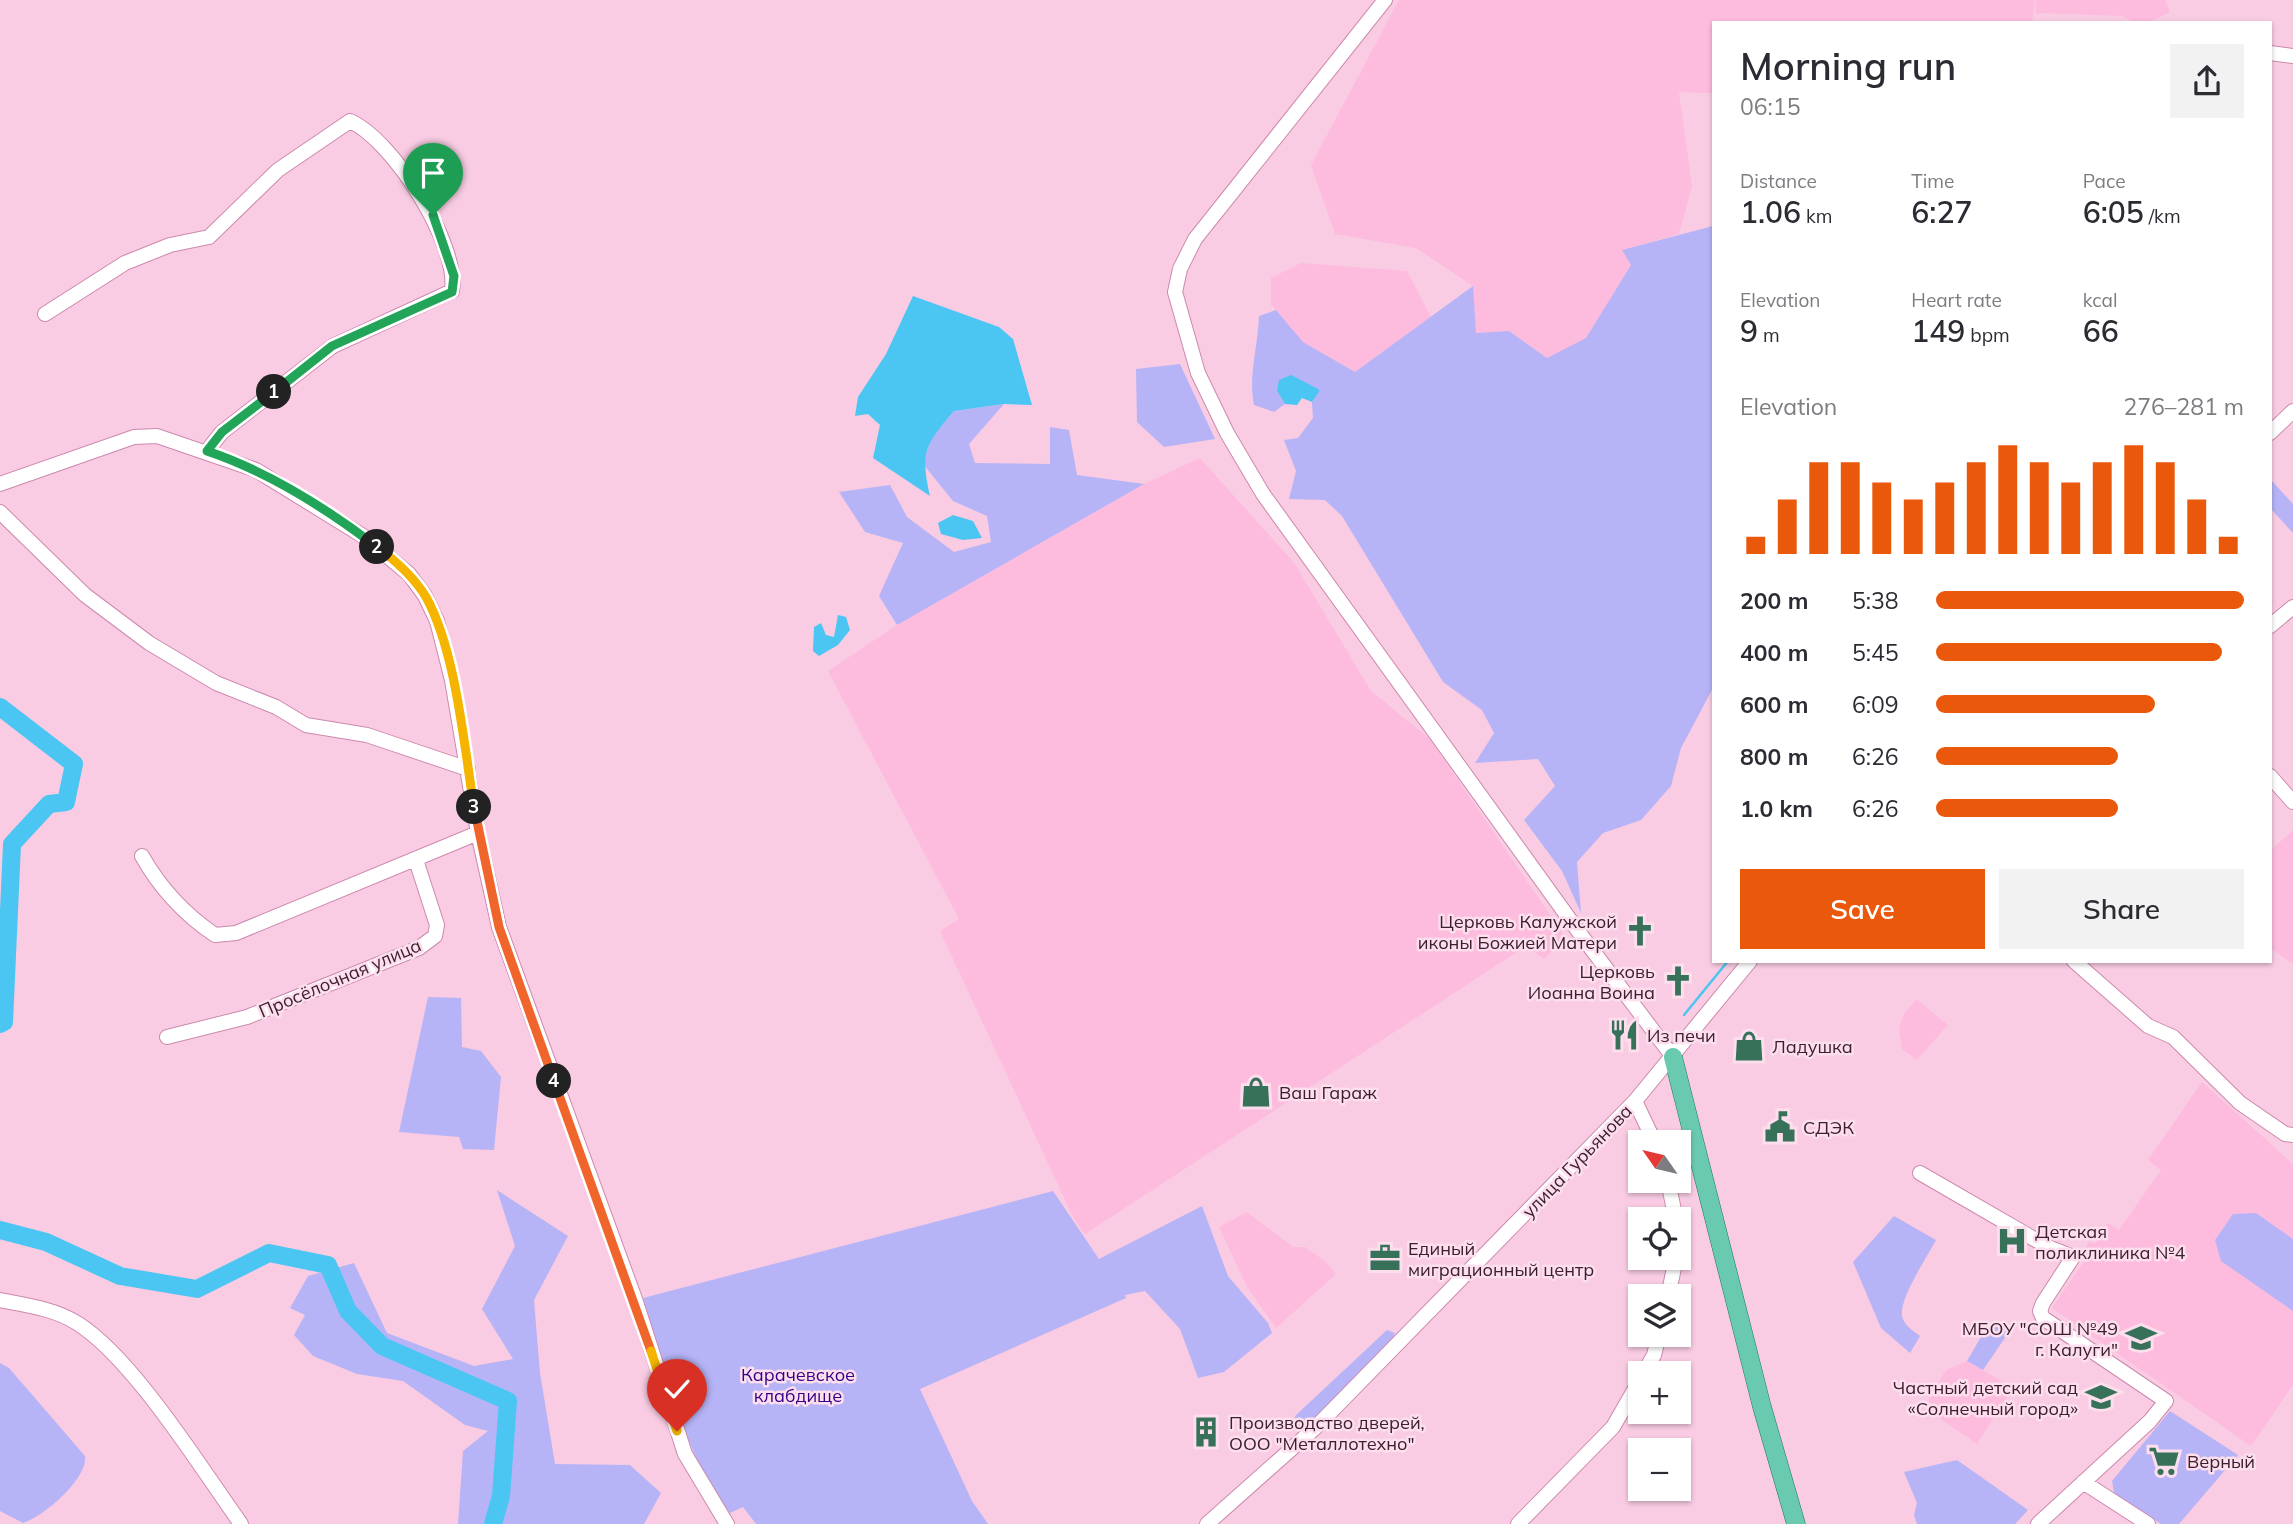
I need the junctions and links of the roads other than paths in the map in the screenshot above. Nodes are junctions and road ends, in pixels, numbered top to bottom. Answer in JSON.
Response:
{"nodes":[{"id":1,"x":1385,"y":0,"type":"edge"},
{"id":2,"x":2272,"y":53,"type":"edge"},
{"id":3,"x":2293,"y":56,"type":"edge"},
{"id":4,"x":45,"y":314,"type":"dead end"},
{"id":5,"x":2293,"y":411,"type":"edge"},
{"id":6,"x":2272,"y":431,"type":"edge"},
{"id":7,"x":207,"y":451,"type":"junction"},
{"id":8,"x":0,"y":484,"type":"edge"},
{"id":9,"x":0,"y":512,"type":"edge"},
{"id":10,"x":2293,"y":607,"type":"edge"},
{"id":11,"x":2272,"y":624,"type":"edge"},
{"id":12,"x":468,"y":769,"type":"junction"},
{"id":13,"x":2272,"y":778,"type":"edge"},
{"id":14,"x":2293,"y":802,"type":"edge"},
{"id":15,"x":478,"y":834,"type":"junction"},
{"id":16,"x":142,"y":856,"type":"dead end"},
{"id":17,"x":416,"y":860,"type":"junction"},
{"id":18,"x":1748,"y":963,"type":"edge"},
{"id":19,"x":2076,"y":963,"type":"edge"},
{"id":20,"x":167,"y":1037,"type":"dead end"},
{"id":21,"x":1673,"y":1057,"type":"junction"},
{"id":22,"x":1635,"y":1101,"type":"junction"},
{"id":23,"x":1649,"y":1130,"type":"edge"},
{"id":24,"x":2293,"y":1135,"type":"edge"},
{"id":25,"x":1920,"y":1173,"type":"dead end"},
{"id":26,"x":0,"y":1300,"type":"edge"},
{"id":27,"x":1628,"y":1401,"type":"edge"},
{"id":28,"x":2083,"y":1482,"type":"junction"},
{"id":29,"x":241,"y":1524,"type":"edge"},
{"id":30,"x":727,"y":1524,"type":"edge"},
{"id":31,"x":1207,"y":1524,"type":"edge"},
{"id":32,"x":1518,"y":1524,"type":"edge"},
{"id":33,"x":1796,"y":1524,"type":"edge"},
{"id":34,"x":2038,"y":1524,"type":"edge"},
{"id":35,"x":2148,"y":1524,"type":"edge"}],
"edges":[{"from":1,"to":21,"type":"street"},
{"from":2,"to":3,"type":"street"},
{"from":4,"to":7,"type":"street"},
{"from":5,"to":6,"type":"street"},
{"from":7,"to":8,"type":"street"},
{"from":7,"to":12,"type":"street"},
{"from":9,"to":12,"type":"street"},
{"from":10,"to":11,"type":"street"},
{"from":12,"to":15,"type":"street"},
{"from":13,"to":14,"type":"street"},
{"from":15,"to":17,"type":"street"},
{"from":15,"to":30,"type":"street"},
{"from":16,"to":17,"type":"street"},
{"from":17,"to":20,"type":"street","name":"Просёлочная улица"},
{"from":18,"to":21,"type":"street","name":"улица Гурьянова"},
{"from":19,"to":24,"type":"street"},
{"from":21,"to":22,"type":"street","name":"улица Гурьянова"},
{"from":21,"to":33,"type":"main road"},
{"from":22,"to":23,"type":"street"},
{"from":22,"to":31,"type":"street","name":"улица Гурьянова"},
{"from":25,"to":28,"type":"street"},
{"from":26,"to":29,"type":"street"},
{"from":27,"to":32,"type":"street"},
{"from":28,"to":34,"type":"street"},
{"from":28,"to":35,"type":"street"}]}
